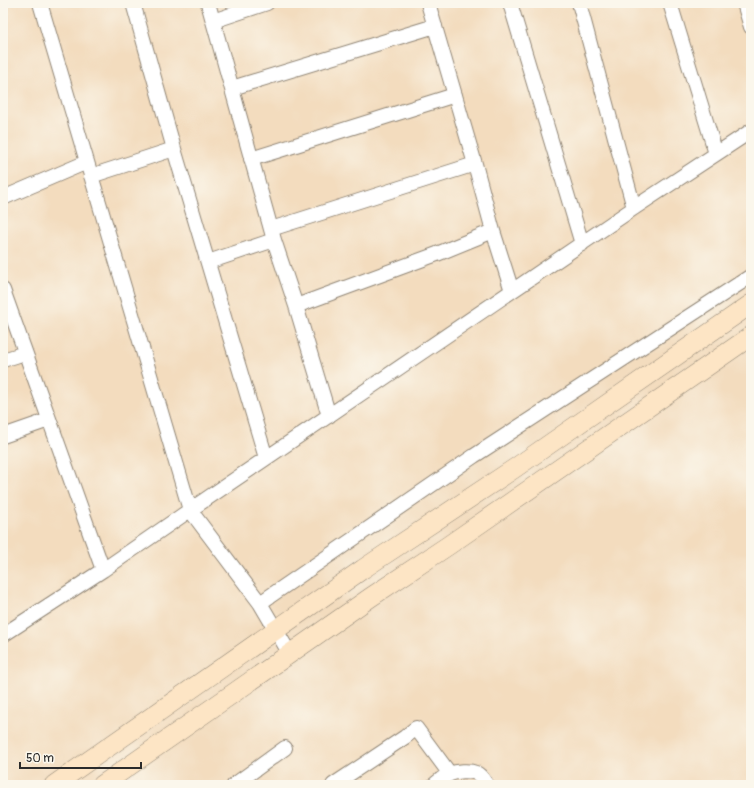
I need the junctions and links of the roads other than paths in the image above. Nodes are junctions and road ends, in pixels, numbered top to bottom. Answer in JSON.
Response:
{"nodes":[{"id":1,"x":40,"y":3,"type":"edge"},
{"id":2,"x":132,"y":3,"type":"edge"},
{"id":3,"x":208,"y":3,"type":"edge"},
{"id":4,"x":267,"y":3,"type":"edge"},
{"id":5,"x":428,"y":3,"type":"edge"},
{"id":6,"x":510,"y":3,"type":"edge"},
{"id":7,"x":580,"y":3,"type":"edge"},
{"id":8,"x":670,"y":3,"type":"edge"},
{"id":9,"x":744,"y":3,"type":"edge"},
{"id":10,"x":213,"y":21,"type":"junction"},
{"id":11,"x":435,"y":26,"type":"junction"},
{"id":12,"x":751,"y":27,"type":"edge"},
{"id":13,"x":232,"y":88,"type":"junction"},
{"id":14,"x":455,"y":95,"type":"junction"},
{"id":15,"x":751,"y":131,"type":"edge"},
{"id":16,"x":174,"y":149,"type":"junction"},
{"id":17,"x":716,"y":154,"type":"junction"},
{"id":18,"x":251,"y":159,"type":"junction"},
{"id":19,"x":87,"y":162,"type":"junction"},
{"id":20,"x":475,"y":164,"type":"junction"},
{"id":21,"x":91,"y":176,"type":"junction"},
{"id":22,"x":3,"y":198,"type":"edge"},
{"id":23,"x":634,"y":208,"type":"junction"},
{"id":24,"x":493,"y":231,"type":"junction"},
{"id":25,"x":272,"y":234,"type":"junction"},
{"id":26,"x":582,"y":244,"type":"junction"},
{"id":27,"x":208,"y":262,"type":"junction"},
{"id":28,"x":751,"y":276,"type":"edge"},
{"id":29,"x":3,"y":290,"type":"edge"},
{"id":30,"x":512,"y":291,"type":"junction"},
{"id":31,"x":751,"y":304,"type":"edge"},
{"id":32,"x":296,"y":306,"type":"junction"},
{"id":33,"x":751,"y":336,"type":"edge"},
{"id":34,"x":25,"y":352,"type":"junction"},
{"id":35,"x":3,"y":360,"type":"edge"},
{"id":36,"x":329,"y":416,"type":"junction"},
{"id":37,"x":49,"y":420,"type":"junction"},
{"id":38,"x":3,"y":436,"type":"edge"},
{"id":39,"x":266,"y":458,"type":"junction"},
{"id":40,"x":190,"y":510,"type":"junction"},
{"id":41,"x":103,"y":570,"type":"junction"},
{"id":42,"x":260,"y":603,"type":"junction"},
{"id":43,"x":276,"y":630,"type":"junction"},
{"id":44,"x":3,"y":635,"type":"edge"},
{"id":45,"x":290,"y":654,"type":"junction"},
{"id":46,"x":285,"y":748,"type":"dead end"},
{"id":47,"x":450,"y":774,"type":"junction"},
{"id":48,"x":54,"y":785,"type":"edge"},
{"id":49,"x":102,"y":785,"type":"edge"},
{"id":50,"x":234,"y":785,"type":"edge"},
{"id":51,"x":333,"y":785,"type":"edge"},
{"id":52,"x":434,"y":785,"type":"edge"},
{"id":53,"x":487,"y":785,"type":"edge"}],
"edges":[{"from":1,"to":19,"type":"street"},
{"from":2,"to":16,"type":"street"},
{"from":3,"to":10,"type":"street"},
{"from":4,"to":10,"type":"street"},
{"from":5,"to":11,"type":"street"},
{"from":6,"to":26,"type":"street"},
{"from":7,"to":23,"type":"street"},
{"from":8,"to":17,"type":"street"},
{"from":9,"to":12,"type":"street"},
{"from":10,"to":13,"type":"street"},
{"from":11,"to":13,"type":"street"},
{"from":11,"to":14,"type":"street"},
{"from":13,"to":18,"type":"street"},
{"from":14,"to":18,"type":"street"},
{"from":14,"to":20,"type":"street"},
{"from":15,"to":17,"type":"street"},
{"from":16,"to":21,"type":"street"},
{"from":16,"to":27,"type":"street"},
{"from":17,"to":23,"type":"street"},
{"from":18,"to":25,"type":"street"},
{"from":19,"to":21,"type":"street"},
{"from":19,"to":22,"type":"street"},
{"from":20,"to":24,"type":"street"},
{"from":20,"to":25,"type":"street"},
{"from":21,"to":40,"type":"street"},
{"from":23,"to":26,"type":"street"},
{"from":24,"to":30,"type":"street"},
{"from":24,"to":32,"type":"street"},
{"from":25,"to":27,"type":"street"},
{"from":25,"to":32,"type":"street"},
{"from":26,"to":30,"type":"street"},
{"from":27,"to":39,"type":"street"},
{"from":28,"to":42,"type":"street"},
{"from":29,"to":34,"type":"street"},
{"from":30,"to":36,"type":"street"},
{"from":31,"to":43,"type":"street"},
{"from":32,"to":36,"type":"street"},
{"from":33,"to":45,"type":"street"},
{"from":34,"to":35,"type":"street"},
{"from":34,"to":37,"type":"street"},
{"from":36,"to":39,"type":"street"},
{"from":37,"to":38,"type":"street"},
{"from":37,"to":41,"type":"street"},
{"from":39,"to":40,"type":"street"},
{"from":40,"to":41,"type":"street"},
{"from":40,"to":42,"type":"street"},
{"from":41,"to":44,"type":"street"},
{"from":42,"to":43,"type":"street"},
{"from":43,"to":45,"type":"street"},
{"from":43,"to":48,"type":"street"},
{"from":45,"to":49,"type":"street"},
{"from":46,"to":50,"type":"street"},
{"from":47,"to":51,"type":"street"},
{"from":47,"to":52,"type":"street"},
{"from":47,"to":53,"type":"street"}]}
